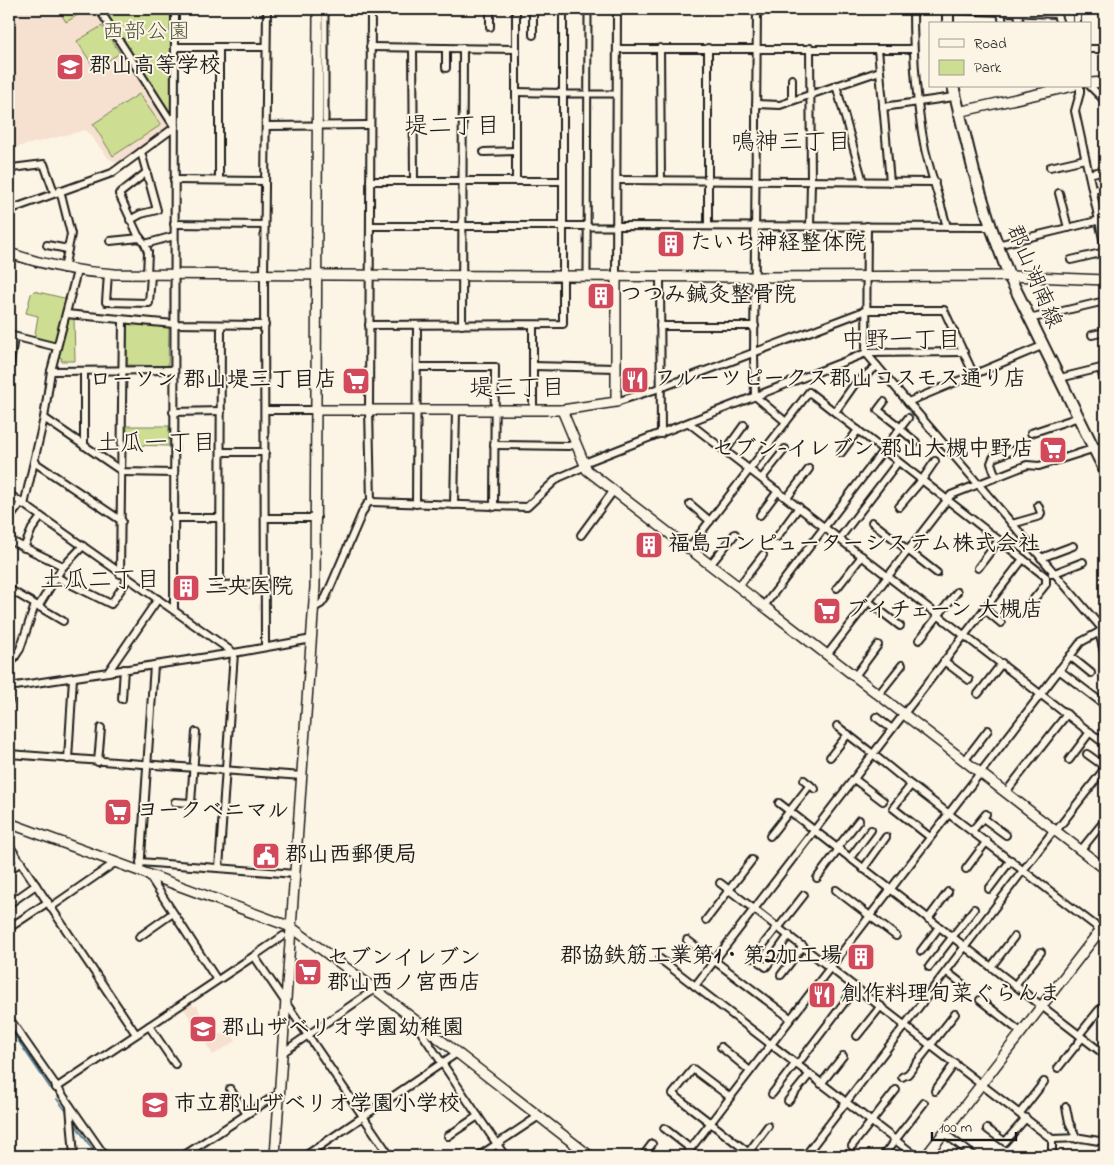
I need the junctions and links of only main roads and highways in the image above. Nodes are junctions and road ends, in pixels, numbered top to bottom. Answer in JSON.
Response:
{"nodes":[{"id":1,"x":948,"y":9,"type":"edge"},
{"id":2,"x":948,"y":22,"type":"edge"},
{"id":3,"x":953,"y":88,"type":"edge"},
{"id":4,"x":1105,"y":472,"type":"edge"}],
"edges":[{"from":1,"to":2,"type":"main road"},
{"from":3,"to":4,"type":"main road","name":"郡山湖南線"}]}
